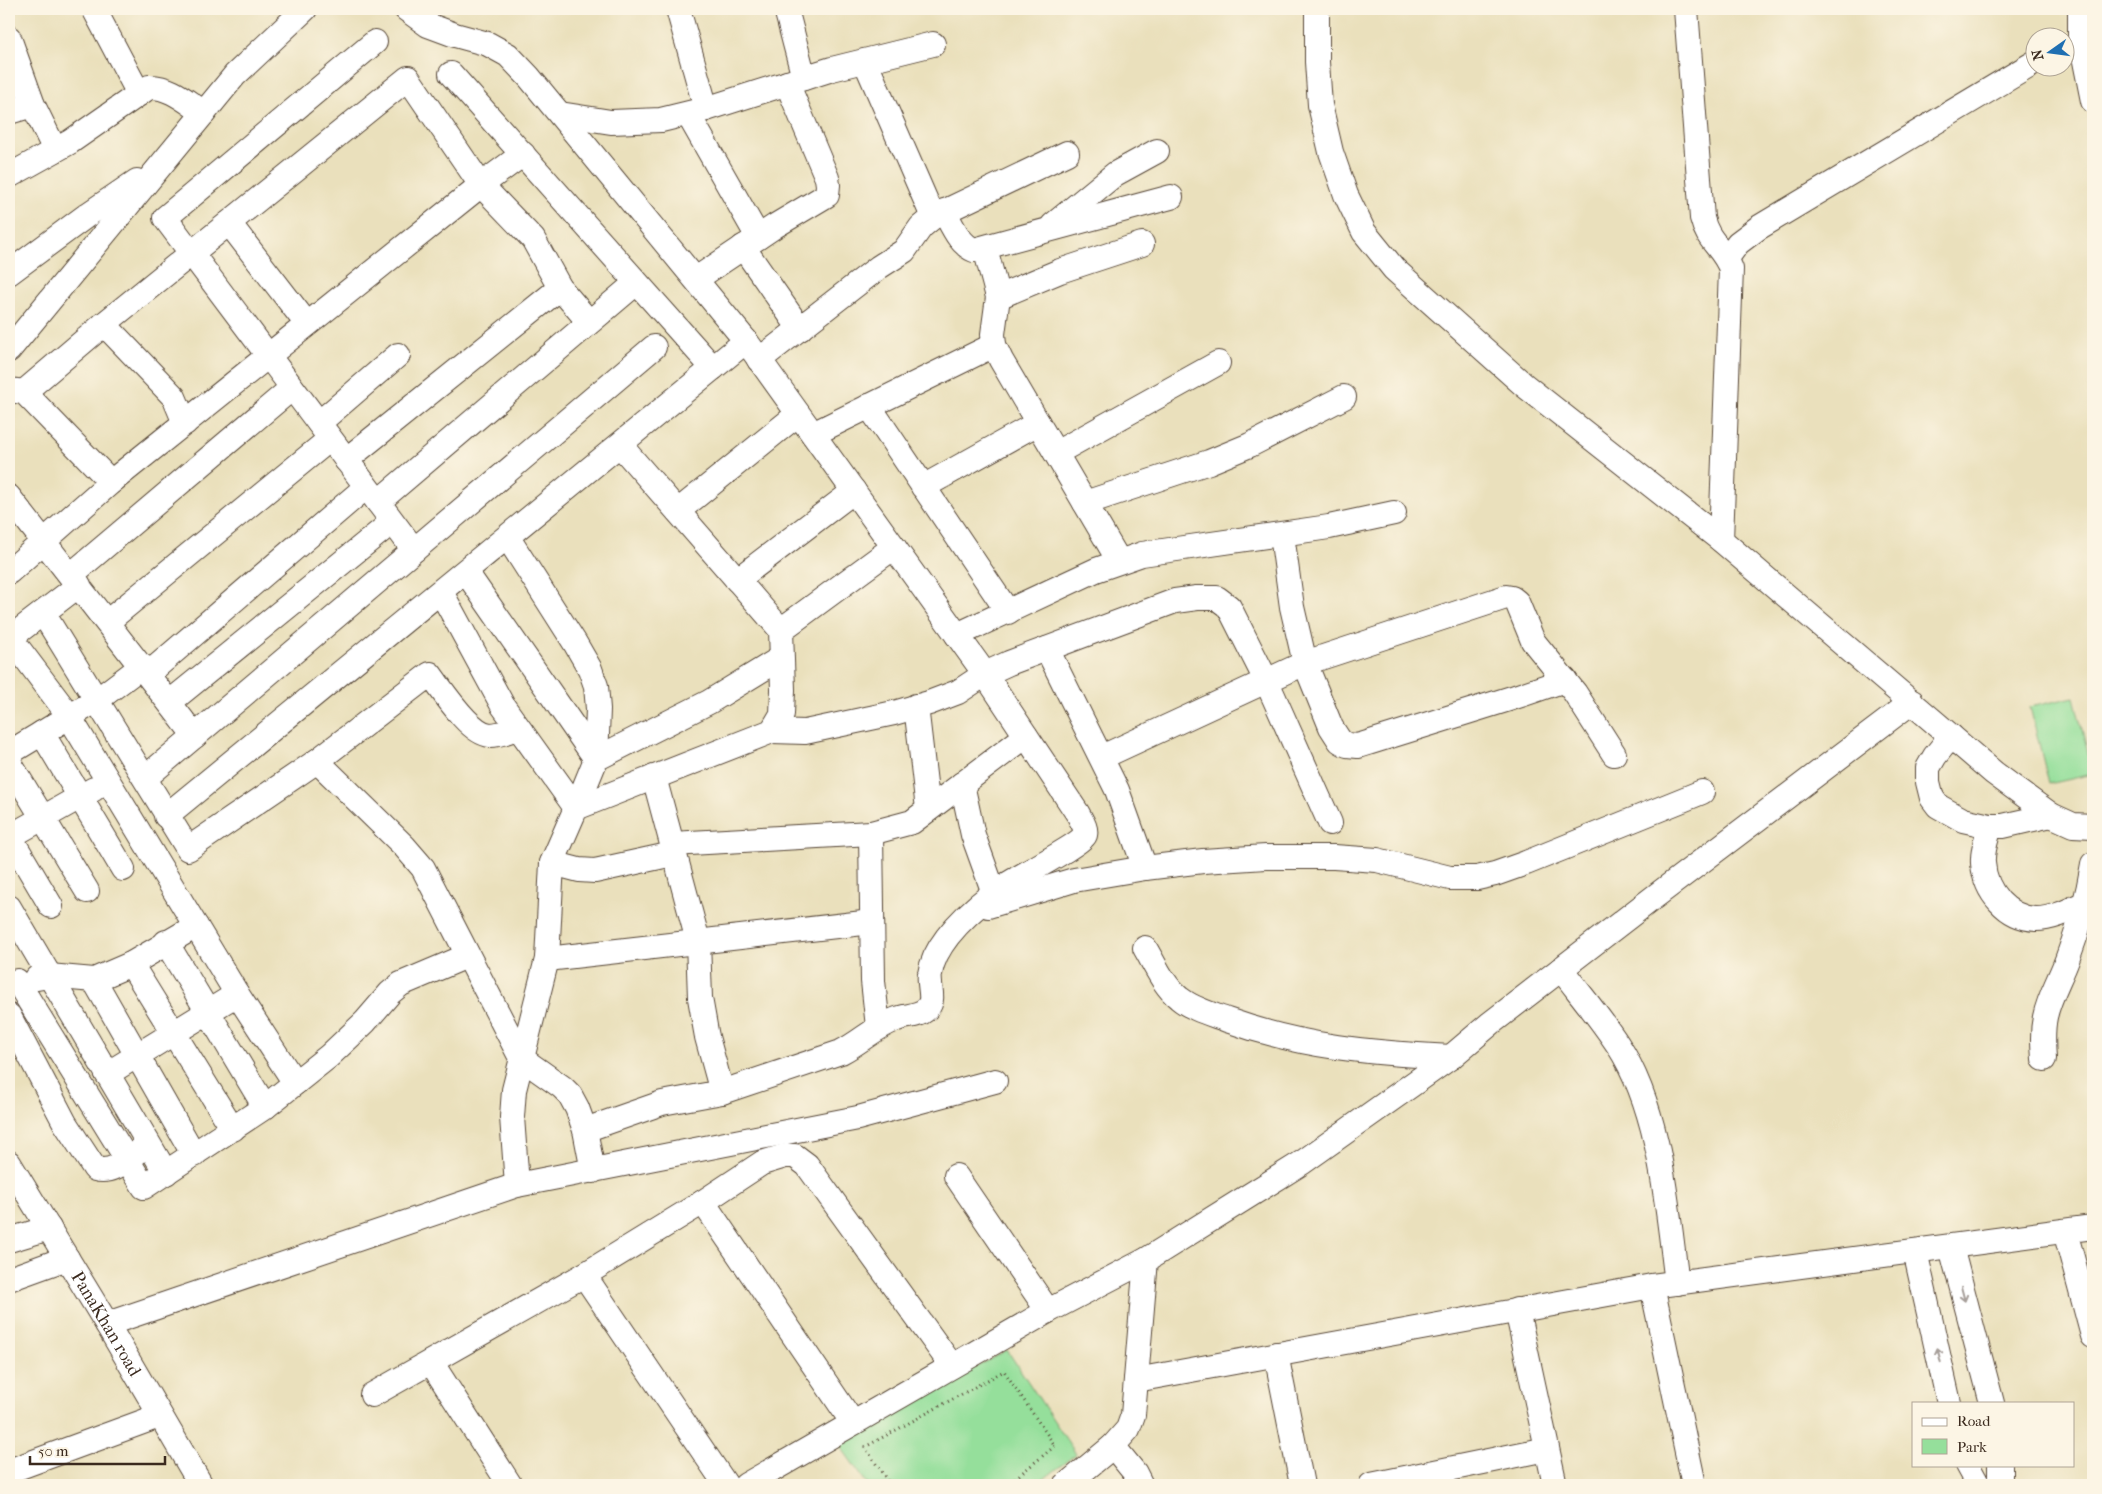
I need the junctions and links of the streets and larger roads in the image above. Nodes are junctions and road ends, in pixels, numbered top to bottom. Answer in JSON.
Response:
{"nodes":[{"id":1,"x":94,"y":9,"type":"edge"},
{"id":2,"x":305,"y":9,"type":"edge"},
{"id":3,"x":406,"y":9,"type":"edge"},
{"id":4,"x":678,"y":9,"type":"edge"},
{"id":5,"x":786,"y":9,"type":"edge"},
{"id":6,"x":1318,"y":9,"type":"edge"},
{"id":7,"x":1686,"y":9,"type":"edge"},
{"id":8,"x":2080,"y":9,"type":"edge"},
{"id":9,"x":2074,"y":32,"type":"edge"},
{"id":10,"x":9,"y":38,"type":"edge"},
{"id":11,"x":375,"y":42,"type":"dead end"},
{"id":12,"x":933,"y":44,"type":"dead end"},
{"id":13,"x":2074,"y":46,"type":"edge"},
{"id":14,"x":865,"y":61,"type":"junction"},
{"id":15,"x":2024,"y":69,"type":"edge"},
{"id":16,"x":451,"y":74,"type":"dead end"},
{"id":17,"x":795,"y":81,"type":"junction"},
{"id":18,"x":138,"y":94,"type":"junction"},
{"id":19,"x":2093,"y":101,"type":"edge"},
{"id":20,"x":33,"y":105,"type":"junction"},
{"id":21,"x":9,"y":112,"type":"edge"},
{"id":22,"x":697,"y":112,"type":"junction"},
{"id":23,"x":204,"y":113,"type":"junction"},
{"id":24,"x":560,"y":114,"type":"junction"},
{"id":25,"x":54,"y":150,"type":"junction"},
{"id":26,"x":1158,"y":152,"type":"dead end"},
{"id":27,"x":1067,"y":153,"type":"dead end"},
{"id":28,"x":523,"y":154,"type":"junction"},
{"id":29,"x":159,"y":167,"type":"junction"},
{"id":30,"x":9,"y":176,"type":"edge"},
{"id":31,"x":481,"y":185,"type":"junction"},
{"id":32,"x":1171,"y":197,"type":"dead end"},
{"id":33,"x":938,"y":214,"type":"junction"},
{"id":34,"x":229,"y":223,"type":"junction"},
{"id":35,"x":1044,"y":232,"type":"junction"},
{"id":36,"x":751,"y":242,"type":"junction"},
{"id":37,"x":1142,"y":244,"type":"dead end"},
{"id":38,"x":986,"y":248,"type":"junction"},
{"id":39,"x":192,"y":253,"type":"junction"},
{"id":40,"x":1727,"y":258,"type":"junction"},
{"id":41,"x":9,"y":273,"type":"edge"},
{"id":42,"x":696,"y":279,"type":"junction"},
{"id":43,"x":636,"y":283,"type":"junction"},
{"id":44,"x":560,"y":288,"type":"junction"},
{"id":45,"x":998,"y":297,"type":"junction"},
{"id":46,"x":589,"y":322,"type":"junction"},
{"id":47,"x":104,"y":324,"type":"junction"},
{"id":48,"x":307,"y":324,"type":"junction"},
{"id":49,"x":800,"y":329,"type":"junction"},
{"id":50,"x":746,"y":341,"type":"junction"},
{"id":51,"x":994,"y":344,"type":"junction"},
{"id":52,"x":654,"y":347,"type":"dead end"},
{"id":53,"x":9,"y":350,"type":"edge"},
{"id":54,"x":398,"y":355,"type":"dead end"},
{"id":55,"x":268,"y":356,"type":"junction"},
{"id":56,"x":760,"y":360,"type":"junction"},
{"id":57,"x":1218,"y":363,"type":"dead end"},
{"id":58,"x":713,"y":368,"type":"junction"},
{"id":59,"x":292,"y":388,"type":"junction"},
{"id":60,"x":16,"y":391,"type":"edge"},
{"id":61,"x":1344,"y":397,"type":"dead end"},
{"id":62,"x":869,"y":406,"type":"junction"},
{"id":63,"x":798,"y":414,"type":"junction"},
{"id":64,"x":185,"y":423,"type":"junction"},
{"id":65,"x":1038,"y":423,"type":"junction"},
{"id":66,"x":324,"y":431,"type":"junction"},
{"id":67,"x":812,"y":434,"type":"junction"},
{"id":68,"x":620,"y":445,"type":"junction"},
{"id":69,"x":1056,"y":453,"type":"junction"},
{"id":70,"x":346,"y":460,"type":"junction"},
{"id":71,"x":111,"y":482,"type":"junction"},
{"id":72,"x":923,"y":487,"type":"junction"},
{"id":73,"x":854,"y":491,"type":"junction"},
{"id":74,"x":372,"y":494,"type":"junction"},
{"id":75,"x":9,"y":497,"type":"edge"},
{"id":76,"x":1085,"y":503,"type":"junction"},
{"id":77,"x":678,"y":511,"type":"junction"},
{"id":78,"x":1394,"y":513,"type":"dead end"},
{"id":79,"x":392,"y":522,"type":"junction"},
{"id":80,"x":1282,"y":535,"type":"junction"},
{"id":81,"x":508,"y":538,"type":"junction"},
{"id":82,"x":1721,"y":540,"type":"junction"},
{"id":83,"x":44,"y":541,"type":"junction"},
{"id":84,"x":894,"y":547,"type":"junction"},
{"id":85,"x":414,"y":550,"type":"junction"},
{"id":86,"x":1119,"y":561,"type":"junction"},
{"id":87,"x":10,"y":568,"type":"edge"},
{"id":88,"x":466,"y":572,"type":"junction"},
{"id":89,"x":75,"y":580,"type":"junction"},
{"id":90,"x":737,"y":580,"type":"junction"},
{"id":91,"x":441,"y":592,"type":"junction"},
{"id":92,"x":1008,"y":612,"type":"junction"},
{"id":93,"x":43,"y":613,"type":"junction"},
{"id":94,"x":107,"y":622,"type":"junction"},
{"id":95,"x":781,"y":630,"type":"junction"},
{"id":96,"x":957,"y":635,"type":"junction"},
{"id":97,"x":10,"y":637,"type":"edge"},
{"id":98,"x":1047,"y":649,"type":"junction"},
{"id":99,"x":781,"y":658,"type":"junction"},
{"id":100,"x":1305,"y":664,"type":"junction"},
{"id":101,"x":145,"y":670,"type":"junction"},
{"id":102,"x":985,"y":674,"type":"junction"},
{"id":103,"x":1565,"y":680,"type":"junction"},
{"id":104,"x":1267,"y":682,"type":"junction"},
{"id":105,"x":97,"y":700,"type":"junction"},
{"id":106,"x":170,"y":702,"type":"junction"},
{"id":107,"x":1912,"y":702,"type":"junction"},
{"id":108,"x":916,"y":706,"type":"junction"},
{"id":109,"x":69,"y":716,"type":"junction"},
{"id":110,"x":517,"y":728,"type":"junction"},
{"id":111,"x":772,"y":731,"type":"junction"},
{"id":112,"x":42,"y":733,"type":"junction"},
{"id":113,"x":195,"y":736,"type":"junction"},
{"id":114,"x":1026,"y":736,"type":"junction"},
{"id":115,"x":1951,"y":736,"type":"junction"},
{"id":116,"x":9,"y":753,"type":"edge"},
{"id":117,"x":1614,"y":754,"type":"dead end"},
{"id":118,"x":1102,"y":757,"type":"junction"},
{"id":119,"x":596,"y":759,"type":"junction"},
{"id":120,"x":317,"y":761,"type":"junction"},
{"id":121,"x":9,"y":762,"type":"edge"},
{"id":122,"x":145,"y":778,"type":"junction"},
{"id":123,"x":654,"y":778,"type":"junction"},
{"id":124,"x":108,"y":781,"type":"junction"},
{"id":125,"x":962,"y":784,"type":"junction"},
{"id":126,"x":1702,"y":792,"type":"dead end"},
{"id":127,"x":80,"y":797,"type":"junction"},
{"id":128,"x":576,"y":808,"type":"junction"},
{"id":129,"x":928,"y":809,"type":"junction"},
{"id":130,"x":2051,"y":815,"type":"junction"},
{"id":131,"x":166,"y":816,"type":"junction"},
{"id":132,"x":43,"y":818,"type":"junction"},
{"id":133,"x":1330,"y":823,"type":"dead end"},
{"id":134,"x":1990,"y":826,"type":"junction"},
{"id":135,"x":2093,"y":826,"type":"edge"},
{"id":136,"x":871,"y":832,"type":"junction"},
{"id":137,"x":9,"y":836,"type":"edge"},
{"id":138,"x":672,"y":849,"type":"junction"},
{"id":139,"x":552,"y":863,"type":"junction"},
{"id":140,"x":2093,"y":864,"type":"edge"},
{"id":141,"x":1145,"y":868,"type":"junction"},
{"id":142,"x":123,"y":869,"type":"dead end"},
{"id":143,"x":87,"y":891,"type":"dead end"},
{"id":144,"x":994,"y":893,"type":"junction"},
{"id":145,"x":2083,"y":904,"type":"junction"},
{"id":146,"x":51,"y":906,"type":"dead end"},
{"id":147,"x":9,"y":907,"type":"edge"},
{"id":148,"x":972,"y":911,"type":"junction"},
{"id":149,"x":872,"y":922,"type":"junction"},
{"id":150,"x":196,"y":926,"type":"junction"},
{"id":151,"x":698,"y":941,"type":"junction"},
{"id":152,"x":166,"y":942,"type":"junction"},
{"id":153,"x":1145,"y":948,"type":"dead end"},
{"id":154,"x":466,"y":956,"type":"junction"},
{"id":155,"x":547,"y":959,"type":"junction"},
{"id":156,"x":131,"y":964,"type":"junction"},
{"id":157,"x":1561,"y":969,"type":"junction"},
{"id":158,"x":49,"y":976,"type":"junction"},
{"id":159,"x":94,"y":980,"type":"junction"},
{"id":160,"x":13,"y":982,"type":"edge"},
{"id":161,"x":238,"y":994,"type":"junction"},
{"id":162,"x":208,"y":1012,"type":"junction"},
{"id":163,"x":9,"y":1016,"type":"edge"},
{"id":164,"x":878,"y":1027,"type":"junction"},
{"id":165,"x":173,"y":1033,"type":"junction"},
{"id":166,"x":137,"y":1055,"type":"junction"},
{"id":167,"x":1450,"y":1057,"type":"junction"},
{"id":168,"x":521,"y":1058,"type":"junction"},
{"id":169,"x":2044,"y":1059,"type":"dead end"},
{"id":170,"x":107,"y":1074,"type":"junction"},
{"id":171,"x":996,"y":1081,"type":"dead end"},
{"id":172,"x":295,"y":1083,"type":"junction"},
{"id":173,"x":722,"y":1092,"type":"junction"},
{"id":174,"x":265,"y":1107,"type":"junction"},
{"id":175,"x":233,"y":1129,"type":"junction"},
{"id":176,"x":585,"y":1130,"type":"junction"},
{"id":177,"x":148,"y":1144,"type":"junction"},
{"id":178,"x":194,"y":1155,"type":"junction"},
{"id":179,"x":127,"y":1160,"type":"junction"},
{"id":180,"x":9,"y":1163,"type":"edge"},
{"id":181,"x":593,"y":1171,"type":"junction"},
{"id":182,"x":166,"y":1173,"type":"junction"},
{"id":183,"x":956,"y":1176,"type":"dead end"},
{"id":184,"x":517,"y":1185,"type":"junction"},
{"id":185,"x":703,"y":1202,"type":"junction"},
{"id":186,"x":49,"y":1228,"type":"junction"},
{"id":187,"x":2093,"y":1228,"type":"edge"},
{"id":188,"x":2065,"y":1231,"type":"junction"},
{"id":189,"x":9,"y":1240,"type":"edge"},
{"id":190,"x":1951,"y":1247,"type":"junction"},
{"id":191,"x":1915,"y":1251,"type":"junction"},
{"id":192,"x":67,"y":1258,"type":"junction"},
{"id":193,"x":1146,"y":1260,"type":"junction"},
{"id":194,"x":584,"y":1275,"type":"junction"},
{"id":195,"x":9,"y":1279,"type":"edge"},
{"id":196,"x":1678,"y":1283,"type":"junction"},
{"id":197,"x":1652,"y":1286,"type":"junction"},
{"id":198,"x":1517,"y":1310,"type":"junction"},
{"id":199,"x":1048,"y":1311,"type":"junction"},
{"id":200,"x":107,"y":1324,"type":"junction"},
{"id":201,"x":2093,"y":1336,"type":"edge"},
{"id":202,"x":1276,"y":1354,"type":"junction"},
{"id":203,"x":431,"y":1362,"type":"junction"},
{"id":204,"x":952,"y":1366,"type":"junction"},
{"id":205,"x":1136,"y":1380,"type":"junction"},
{"id":206,"x":372,"y":1395,"type":"dead end"},
{"id":207,"x":1950,"y":1402,"type":"edge"},
{"id":208,"x":1992,"y":1402,"type":"edge"},
{"id":209,"x":159,"y":1416,"type":"junction"},
{"id":210,"x":853,"y":1423,"type":"junction"},
{"id":211,"x":1113,"y":1446,"type":"junction"},
{"id":212,"x":1547,"y":1448,"type":"junction"},
{"id":213,"x":1967,"y":1466,"type":"edge"},
{"id":214,"x":2000,"y":1466,"type":"edge"},
{"id":215,"x":9,"y":1471,"type":"edge"},
{"id":216,"x":200,"y":1485,"type":"edge"},
{"id":217,"x":510,"y":1485,"type":"edge"},
{"id":218,"x":726,"y":1485,"type":"edge"},
{"id":219,"x":746,"y":1485,"type":"edge"},
{"id":220,"x":1066,"y":1485,"type":"edge"},
{"id":221,"x":1141,"y":1485,"type":"edge"},
{"id":222,"x":1302,"y":1485,"type":"edge"},
{"id":223,"x":1371,"y":1485,"type":"edge"},
{"id":224,"x":1555,"y":1485,"type":"edge"},
{"id":225,"x":1694,"y":1485,"type":"edge"},
{"id":226,"x":1978,"y":1485,"type":"edge"},
{"id":227,"x":2000,"y":1485,"type":"edge"}],
"edges":[{"from":1,"to":18,"type":"street"},
{"from":2,"to":23,"type":"street"},
{"from":3,"to":24,"type":"street"},
{"from":4,"to":22,"type":"street"},
{"from":5,"to":17,"type":"street"},
{"from":6,"to":82,"type":"street"},
{"from":7,"to":40,"type":"street"},
{"from":8,"to":9,"type":"street"},
{"from":10,"to":20,"type":"street"},
{"from":11,"to":39,"type":"street"},
{"from":12,"to":14,"type":"street"},
{"from":13,"to":19,"type":"street"},
{"from":14,"to":17,"type":"street"},
{"from":14,"to":33,"type":"street"},
{"from":15,"to":40,"type":"street"},
{"from":16,"to":28,"type":"street"},
{"from":17,"to":22,"type":"street"},
{"from":17,"to":36,"type":"street"},
{"from":18,"to":23,"type":"street"},
{"from":18,"to":25,"type":"street"},
{"from":20,"to":21,"type":"street"},
{"from":20,"to":25,"type":"street"},
{"from":22,"to":24,"type":"street"},
{"from":22,"to":36,"type":"street"},
{"from":23,"to":29,"type":"street"},
{"from":24,"to":42,"type":"street"},
{"from":25,"to":30,"type":"street"},
{"from":26,"to":35,"type":"street"},
{"from":27,"to":33,"type":"street"},
{"from":28,"to":31,"type":"street"},
{"from":28,"to":43,"type":"street"},
{"from":29,"to":41,"type":"street"},
{"from":29,"to":53,"type":"street"},
{"from":31,"to":34,"type":"street"},
{"from":31,"to":44,"type":"street"},
{"from":31,"to":48,"type":"street"},
{"from":32,"to":35,"type":"street"},
{"from":33,"to":38,"type":"street"},
{"from":33,"to":49,"type":"street"},
{"from":34,"to":39,"type":"street"},
{"from":34,"to":48,"type":"street"},
{"from":35,"to":38,"type":"street"},
{"from":36,"to":42,"type":"street"},
{"from":36,"to":49,"type":"street"},
{"from":37,"to":45,"type":"street"},
{"from":38,"to":45,"type":"street"},
{"from":39,"to":47,"type":"street"},
{"from":39,"to":55,"type":"street"},
{"from":40,"to":82,"type":"street"},
{"from":42,"to":50,"type":"street"},
{"from":43,"to":46,"type":"street"},
{"from":43,"to":58,"type":"street"},
{"from":44,"to":46,"type":"street"},
{"from":44,"to":70,"type":"street"},
{"from":45,"to":51,"type":"street"},
{"from":46,"to":74,"type":"street"},
{"from":47,"to":60,"type":"street"},
{"from":47,"to":64,"type":"street"},
{"from":48,"to":55,"type":"street"},
{"from":49,"to":56,"type":"street"},
{"from":50,"to":56,"type":"street"},
{"from":50,"to":58,"type":"street"},
{"from":51,"to":62,"type":"street"},
{"from":51,"to":65,"type":"street"},
{"from":52,"to":85,"type":"street"},
{"from":54,"to":66,"type":"street"},
{"from":55,"to":59,"type":"street"},
{"from":55,"to":64,"type":"street"},
{"from":56,"to":63,"type":"street"},
{"from":57,"to":69,"type":"street"},
{"from":58,"to":68,"type":"street"},
{"from":59,"to":66,"type":"street"},
{"from":59,"to":89,"type":"street"},
{"from":60,"to":71,"type":"street"},
{"from":61,"to":76,"type":"street"},
{"from":62,"to":67,"type":"street"},
{"from":62,"to":72,"type":"street"},
{"from":63,"to":67,"type":"street"},
{"from":63,"to":77,"type":"street"},
{"from":64,"to":71,"type":"street"},
{"from":65,"to":69,"type":"street"},
{"from":65,"to":72,"type":"street"},
{"from":66,"to":70,"type":"street"},
{"from":66,"to":94,"type":"street"},
{"from":67,"to":73,"type":"street"},
{"from":68,"to":77,"type":"street"},
{"from":68,"to":81,"type":"street"},
{"from":69,"to":76,"type":"street"},
{"from":70,"to":74,"type":"street"},
{"from":71,"to":83,"type":"street"},
{"from":72,"to":92,"type":"street"},
{"from":73,"to":84,"type":"street"},
{"from":73,"to":90,"type":"street"},
{"from":74,"to":79,"type":"street"},
{"from":74,"to":101,"type":"street"},
{"from":75,"to":83,"type":"street"},
{"from":76,"to":86,"type":"street"},
{"from":77,"to":90,"type":"street"},
{"from":78,"to":80,"type":"street"},
{"from":79,"to":85,"type":"street"},
{"from":79,"to":106,"type":"street"},
{"from":80,"to":86,"type":"street"},
{"from":80,"to":100,"type":"street"},
{"from":81,"to":88,"type":"street"},
{"from":81,"to":119,"type":"street"},
{"from":82,"to":107,"type":"street"},
{"from":83,"to":87,"type":"street"},
{"from":83,"to":89,"type":"street"},
{"from":84,"to":95,"type":"street"},
{"from":84,"to":96,"type":"street"},
{"from":85,"to":113,"type":"street"},
{"from":86,"to":92,"type":"street"},
{"from":88,"to":91,"type":"street"},
{"from":88,"to":119,"type":"street"},
{"from":89,"to":93,"type":"street"},
{"from":89,"to":94,"type":"street"},
{"from":90,"to":95,"type":"street"},
{"from":91,"to":110,"type":"street"},
{"from":91,"to":131,"type":"street"},
{"from":92,"to":96,"type":"street"},
{"from":93,"to":97,"type":"street"},
{"from":93,"to":105,"type":"street"},
{"from":94,"to":101,"type":"street"},
{"from":95,"to":99,"type":"street"},
{"from":96,"to":102,"type":"street"},
{"from":97,"to":109,"type":"street"},
{"from":98,"to":102,"type":"street"},
{"from":98,"to":104,"type":"street"},
{"from":98,"to":118,"type":"street"},
{"from":99,"to":111,"type":"street"},
{"from":99,"to":119,"type":"street"},
{"from":100,"to":103,"type":"street"},
{"from":100,"to":103,"type":"street"},
{"from":100,"to":104,"type":"street"},
{"from":101,"to":105,"type":"street"},
{"from":101,"to":106,"type":"street"},
{"from":102,"to":108,"type":"street"},
{"from":102,"to":114,"type":"street"},
{"from":103,"to":117,"type":"street"},
{"from":104,"to":118,"type":"street"},
{"from":104,"to":133,"type":"street"},
{"from":105,"to":109,"type":"street"},
{"from":105,"to":122,"type":"street"},
{"from":106,"to":113,"type":"street"},
{"from":107,"to":115,"type":"street"},
{"from":107,"to":157,"type":"street"},
{"from":108,"to":111,"type":"street"},
{"from":108,"to":129,"type":"street"},
{"from":109,"to":112,"type":"street"},
{"from":109,"to":124,"type":"street"},
{"from":110,"to":120,"type":"street"},
{"from":110,"to":128,"type":"street"},
{"from":111,"to":123,"type":"street"},
{"from":112,"to":116,"type":"street"},
{"from":112,"to":127,"type":"street"},
{"from":113,"to":122,"type":"street"},
{"from":114,"to":125,"type":"street"},
{"from":114,"to":144,"type":"street"},
{"from":115,"to":130,"type":"street"},
{"from":115,"to":134,"type":"street"},
{"from":118,"to":141,"type":"street"},
{"from":119,"to":128,"type":"street"},
{"from":120,"to":131,"type":"street"},
{"from":120,"to":154,"type":"street"},
{"from":121,"to":132,"type":"street"},
{"from":122,"to":131,"type":"street"},
{"from":123,"to":128,"type":"street"},
{"from":123,"to":138,"type":"street"},
{"from":124,"to":127,"type":"street"},
{"from":124,"to":150,"type":"street"},
{"from":125,"to":129,"type":"street"},
{"from":125,"to":144,"type":"street"},
{"from":126,"to":141,"type":"street"},
{"from":127,"to":132,"type":"street"},
{"from":127,"to":142,"type":"street"},
{"from":128,"to":139,"type":"street"},
{"from":129,"to":136,"type":"street"},
{"from":130,"to":134,"type":"street"},
{"from":130,"to":135,"type":"street"},
{"from":132,"to":137,"type":"street"},
{"from":132,"to":143,"type":"street"},
{"from":134,"to":145,"type":"street"},
{"from":136,"to":138,"type":"street"},
{"from":136,"to":149,"type":"street"},
{"from":137,"to":146,"type":"street"},
{"from":138,"to":139,"type":"street"},
{"from":138,"to":151,"type":"street"},
{"from":139,"to":155,"type":"street"},
{"from":140,"to":145,"type":"street"},
{"from":141,"to":148,"type":"street"},
{"from":144,"to":148,"type":"street"},
{"from":145,"to":169,"type":"street"},
{"from":147,"to":158,"type":"street"},
{"from":148,"to":164,"type":"street"},
{"from":149,"to":151,"type":"street"},
{"from":149,"to":164,"type":"street"},
{"from":150,"to":152,"type":"street"},
{"from":150,"to":161,"type":"street"},
{"from":151,"to":155,"type":"street"},
{"from":151,"to":173,"type":"street"},
{"from":152,"to":156,"type":"street"},
{"from":152,"to":162,"type":"street"},
{"from":153,"to":167,"type":"street"},
{"from":154,"to":168,"type":"street"},
{"from":154,"to":172,"type":"street"},
{"from":155,"to":168,"type":"street"},
{"from":156,"to":159,"type":"street"},
{"from":156,"to":165,"type":"street"},
{"from":157,"to":167,"type":"street"},
{"from":157,"to":196,"type":"street"},
{"from":158,"to":159,"type":"street"},
{"from":158,"to":160,"type":"street"},
{"from":158,"to":170,"type":"street"},
{"from":159,"to":166,"type":"street"},
{"from":160,"to":179,"type":"street"},
{"from":161,"to":162,"type":"street"},
{"from":161,"to":172,"type":"street"},
{"from":162,"to":165,"type":"street"},
{"from":162,"to":174,"type":"street"},
{"from":163,"to":179,"type":"street"},
{"from":164,"to":173,"type":"street"},
{"from":165,"to":166,"type":"street"},
{"from":165,"to":175,"type":"street"},
{"from":166,"to":170,"type":"street"},
{"from":166,"to":178,"type":"street"},
{"from":167,"to":193,"type":"street"},
{"from":168,"to":176,"type":"street"},
{"from":168,"to":184,"type":"street"},
{"from":170,"to":177,"type":"street"},
{"from":171,"to":181,"type":"street"},
{"from":172,"to":174,"type":"street"},
{"from":173,"to":176,"type":"street"},
{"from":174,"to":175,"type":"street"},
{"from":175,"to":178,"type":"street"},
{"from":176,"to":181,"type":"street"},
{"from":177,"to":179,"type":"street"},
{"from":177,"to":182,"type":"street"},
{"from":178,"to":182,"type":"street"},
{"from":179,"to":182,"type":"street"},
{"from":180,"to":186,"type":"street","name":"PanaKhan road"},
{"from":181,"to":184,"type":"street"},
{"from":183,"to":199,"type":"street"},
{"from":184,"to":200,"type":"street"},
{"from":185,"to":194,"type":"street"},
{"from":185,"to":204,"type":"street"},
{"from":185,"to":210,"type":"street"},
{"from":186,"to":189,"type":"street"},
{"from":186,"to":192,"type":"street","name":"PanaKhan road"},
{"from":187,"to":188,"type":"street"},
{"from":188,"to":190,"type":"street"},
{"from":188,"to":201,"type":"street"},
{"from":190,"to":191,"type":"street"},
{"from":190,"to":208,"type":"street","one_way":true},
{"from":191,"to":196,"type":"street"},
{"from":207,"to":191,"type":"street","one_way":true},
{"from":192,"to":195,"type":"street"},
{"from":192,"to":200,"type":"street","name":"PanaKhan road"},
{"from":193,"to":199,"type":"street"},
{"from":193,"to":205,"type":"street"},
{"from":194,"to":203,"type":"street"},
{"from":194,"to":218,"type":"street"},
{"from":196,"to":197,"type":"street"},
{"from":197,"to":198,"type":"street"},
{"from":197,"to":225,"type":"street"},
{"from":198,"to":202,"type":"street"},
{"from":198,"to":212,"type":"street"},
{"from":199,"to":204,"type":"street"},
{"from":200,"to":209,"type":"street","name":"PanaKhan road"},
{"from":202,"to":205,"type":"street"},
{"from":202,"to":222,"type":"street"},
{"from":203,"to":206,"type":"street"},
{"from":203,"to":217,"type":"street"},
{"from":204,"to":210,"type":"street"},
{"from":205,"to":211,"type":"street"},
{"from":209,"to":215,"type":"street"},
{"from":209,"to":216,"type":"street","name":"PanaKhan road"},
{"from":210,"to":219,"type":"street"},
{"from":211,"to":220,"type":"street"},
{"from":211,"to":221,"type":"street"},
{"from":212,"to":223,"type":"street"},
{"from":212,"to":224,"type":"street"},
{"from":213,"to":226,"type":"street"},
{"from":214,"to":227,"type":"street"}]}
